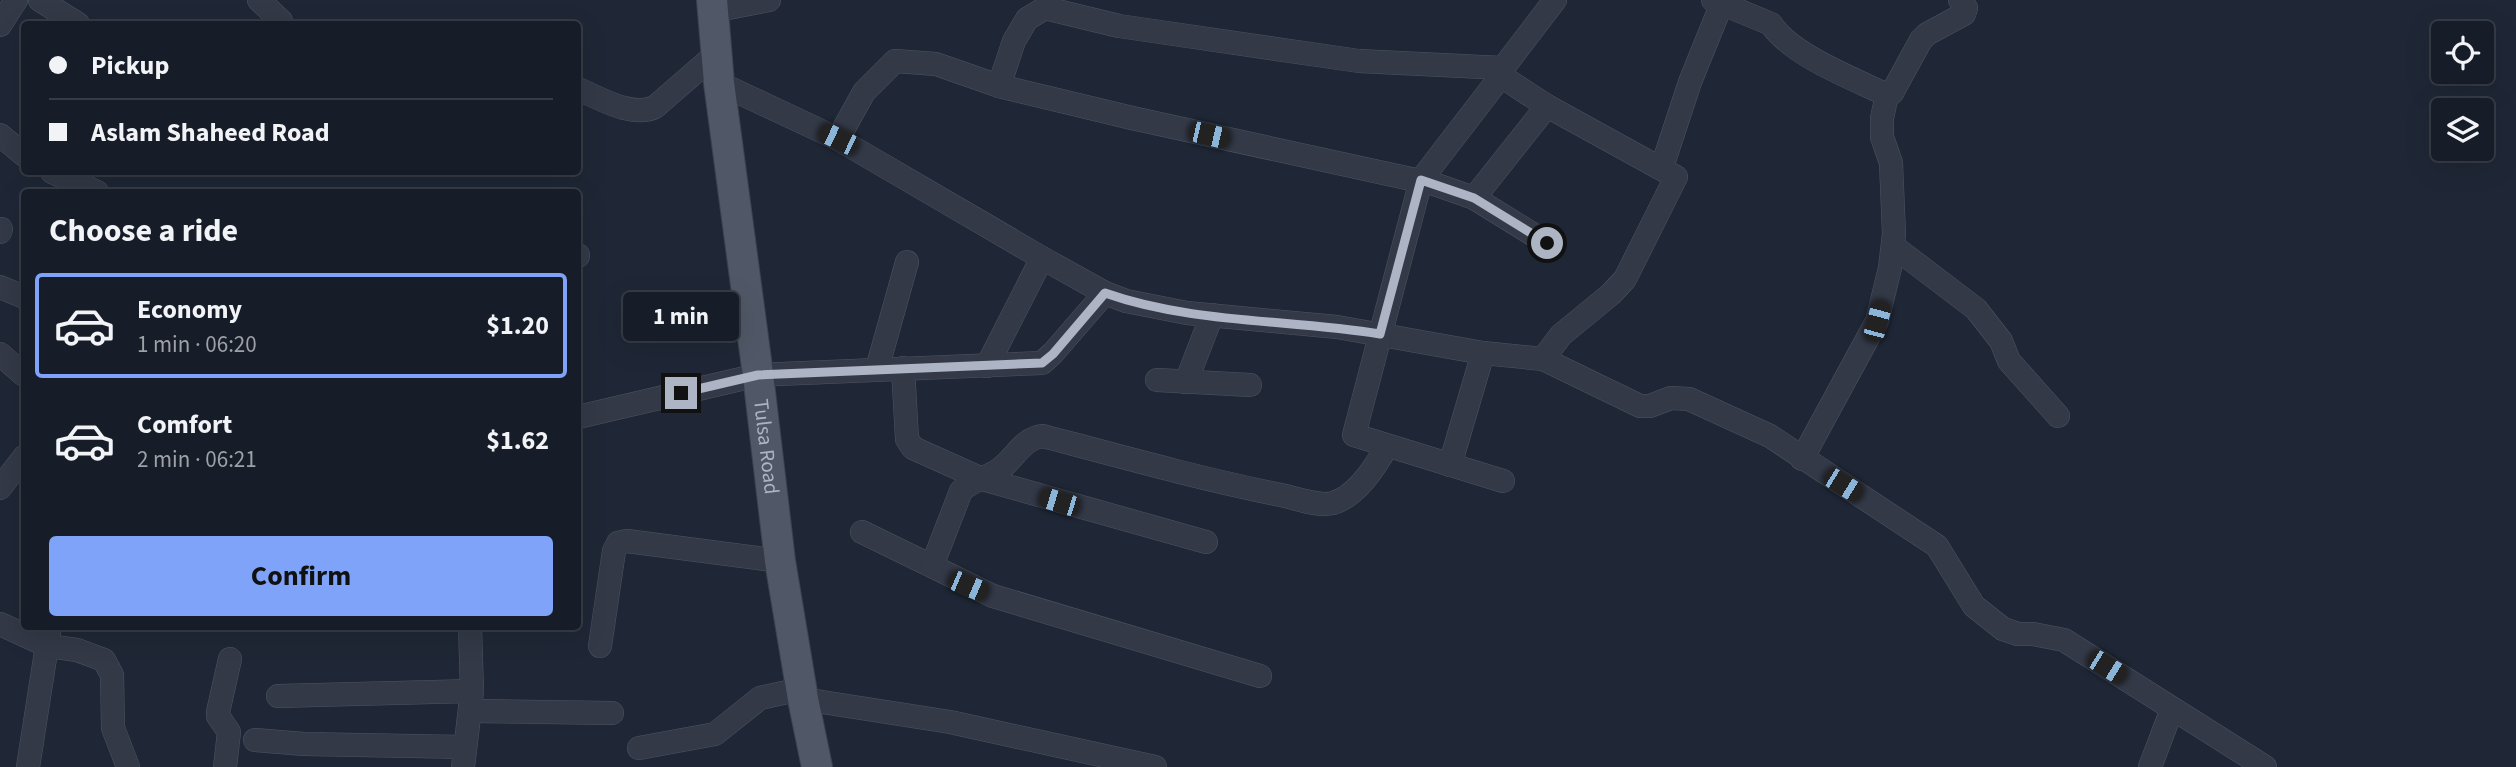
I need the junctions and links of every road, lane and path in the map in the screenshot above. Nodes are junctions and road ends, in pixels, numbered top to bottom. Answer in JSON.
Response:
{"nodes":[{"id":1,"x":16,"y":0,"type":"edge"},
{"id":2,"x":40,"y":0,"type":"edge"},
{"id":3,"x":258,"y":0,"type":"edge"},
{"id":4,"x":769,"y":0,"type":"edge"},
{"id":5,"x":1555,"y":0,"type":"edge"},
{"id":6,"x":1960,"y":0,"type":"edge"},
{"id":7,"x":1722,"y":2,"type":"edge"},
{"id":8,"x":1043,"y":4,"type":"edge"},
{"id":9,"x":713,"y":5,"type":"edge"},
{"id":10,"x":73,"y":21,"type":"edge"},
{"id":11,"x":281,"y":21,"type":"dead end"},
{"id":12,"x":0,"y":25,"type":"edge"},
{"id":13,"x":717,"y":68,"type":"junction"},
{"id":14,"x":1502,"y":72,"type":"junction"},
{"id":15,"x":999,"y":86,"type":"junction"},
{"id":16,"x":581,"y":90,"type":"edge"},
{"id":17,"x":1887,"y":95,"type":"junction"},
{"id":18,"x":1547,"y":106,"type":"junction"},
{"id":19,"x":0,"y":135,"type":"edge"},
{"id":20,"x":838,"y":139,"type":"junction"},
{"id":21,"x":21,"y":152,"type":"edge"},
{"id":22,"x":1662,"y":167,"type":"junction"},
{"id":23,"x":59,"y":175,"type":"edge"},
{"id":24,"x":1421,"y":180,"type":"junction"},
{"id":25,"x":90,"y":189,"type":"edge"},
{"id":26,"x":1474,"y":198,"type":"junction"},
{"id":27,"x":1547,"y":243,"type":"dead end"},
{"id":28,"x":1893,"y":246,"type":"junction"},
{"id":29,"x":1042,"y":258,"type":"junction"},
{"id":30,"x":907,"y":262,"type":"dead end"},
{"id":31,"x":0,"y":287,"type":"edge"},
{"id":32,"x":1105,"y":293,"type":"junction"},
{"id":33,"x":21,"y":296,"type":"edge"},
{"id":34,"x":1212,"y":315,"type":"junction"},
{"id":35,"x":1380,"y":334,"type":"junction"},
{"id":36,"x":1483,"y":353,"type":"junction"},
{"id":37,"x":0,"y":354,"type":"edge"},
{"id":38,"x":1543,"y":359,"type":"junction"},
{"id":39,"x":987,"y":366,"type":"junction"},
{"id":40,"x":903,"y":368,"type":"junction"},
{"id":41,"x":877,"y":369,"type":"junction"},
{"id":42,"x":21,"y":372,"type":"edge"},
{"id":43,"x":758,"y":375,"type":"junction"},
{"id":44,"x":1157,"y":380,"type":"dead end"},
{"id":45,"x":1186,"y":382,"type":"junction"},
{"id":46,"x":1250,"y":385,"type":"dead end"},
{"id":47,"x":2058,"y":415,"type":"dead end"},
{"id":48,"x":581,"y":416,"type":"edge"},
{"id":49,"x":1387,"y":446,"type":"junction"},
{"id":50,"x":1802,"y":458,"type":"junction"},
{"id":51,"x":21,"y":461,"type":"edge"},
{"id":52,"x":1450,"y":465,"type":"junction"},
{"id":53,"x":982,"y":479,"type":"junction"},
{"id":54,"x":1503,"y":481,"type":"dead end"},
{"id":55,"x":0,"y":488,"type":"edge"},
{"id":56,"x":862,"y":532,"type":"dead end"},
{"id":57,"x":1206,"y":542,"type":"dead end"},
{"id":58,"x":780,"y":561,"type":"junction"},
{"id":59,"x":932,"y":566,"type":"junction"},
{"id":60,"x":0,"y":624,"type":"edge"},
{"id":61,"x":21,"y":629,"type":"edge"},
{"id":62,"x":24,"y":630,"type":"edge"},
{"id":63,"x":470,"y":630,"type":"edge"},
{"id":64,"x":49,"y":636,"type":"edge"},
{"id":65,"x":600,"y":646,"type":"dead end"},
{"id":66,"x":230,"y":659,"type":"dead end"},
{"id":67,"x":1260,"y":676,"type":"dead end"},
{"id":68,"x":802,"y":694,"type":"junction"},
{"id":69,"x":278,"y":696,"type":"dead end"},
{"id":70,"x":471,"y":701,"type":"junction"},
{"id":71,"x":2172,"y":709,"type":"junction"},
{"id":72,"x":612,"y":713,"type":"dead end"},
{"id":73,"x":255,"y":740,"type":"dead end"},
{"id":74,"x":639,"y":748,"type":"dead end"},
{"id":75,"x":464,"y":757,"type":"edge"},
{"id":76,"x":28,"y":767,"type":"edge"},
{"id":77,"x":128,"y":767,"type":"edge"},
{"id":78,"x":225,"y":767,"type":"edge"},
{"id":79,"x":817,"y":767,"type":"edge"},
{"id":80,"x":1155,"y":767,"type":"edge"},
{"id":81,"x":2150,"y":767,"type":"edge"},
{"id":82,"x":2264,"y":767,"type":"edge"}],
"edges":[{"from":1,"to":12,"type":"street"},
{"from":2,"to":10,"type":"street"},
{"from":3,"to":11,"type":"street"},
{"from":4,"to":9,"type":"street"},
{"from":5,"to":14,"type":"street"},
{"from":6,"to":17,"type":"street"},
{"from":7,"to":17,"type":"street"},
{"from":7,"to":22,"type":"street"},
{"from":8,"to":14,"type":"street"},
{"from":8,"to":15,"type":"street"},
{"from":9,"to":13,"type":"main road","name":"Tulsa Road"},
{"from":13,"to":16,"type":"street"},
{"from":13,"to":20,"type":"street"},
{"from":13,"to":43,"type":"main road","name":"Tulsa Road"},
{"from":14,"to":18,"type":"street"},
{"from":14,"to":24,"type":"street"},
{"from":15,"to":20,"type":"street"},
{"from":15,"to":24,"type":"street"},
{"from":17,"to":28,"type":"street"},
{"from":18,"to":22,"type":"street"},
{"from":18,"to":26,"type":"street"},
{"from":19,"to":21,"type":"street"},
{"from":20,"to":29,"type":"street"},
{"from":22,"to":38,"type":"street"},
{"from":23,"to":25,"type":"street"},
{"from":24,"to":26,"type":"street"},
{"from":24,"to":35,"type":"street"},
{"from":26,"to":27,"type":"street"},
{"from":28,"to":47,"type":"street"},
{"from":28,"to":50,"type":"street"},
{"from":29,"to":32,"type":"street"},
{"from":29,"to":39,"type":"street"},
{"from":30,"to":41,"type":"street"},
{"from":31,"to":33,"type":"street"},
{"from":32,"to":34,"type":"street"},
{"from":32,"to":39,"type":"street"},
{"from":34,"to":35,"type":"street"},
{"from":34,"to":45,"type":"street"},
{"from":35,"to":36,"type":"street"},
{"from":35,"to":49,"type":"street"},
{"from":36,"to":38,"type":"street"},
{"from":36,"to":52,"type":"street"},
{"from":37,"to":42,"type":"street"},
{"from":38,"to":50,"type":"street"},
{"from":39,"to":40,"type":"street"},
{"from":40,"to":41,"type":"street"},
{"from":40,"to":53,"type":"street"},
{"from":41,"to":43,"type":"street"},
{"from":43,"to":48,"type":"street"},
{"from":43,"to":58,"type":"main road","name":"Tulsa Road"},
{"from":44,"to":45,"type":"street"},
{"from":45,"to":46,"type":"street"},
{"from":49,"to":52,"type":"street"},
{"from":49,"to":53,"type":"street"},
{"from":50,"to":71,"type":"street"},
{"from":51,"to":55,"type":"street"},
{"from":52,"to":54,"type":"street"},
{"from":53,"to":57,"type":"street"},
{"from":53,"to":59,"type":"street"},
{"from":56,"to":59,"type":"street"},
{"from":58,"to":65,"type":"street"},
{"from":58,"to":68,"type":"main road","name":"Tulsa Road"},
{"from":59,"to":67,"type":"street"},
{"from":60,"to":61,"type":"street"},
{"from":62,"to":64,"type":"street"},
{"from":63,"to":70,"type":"street"},
{"from":64,"to":76,"type":"street"},
{"from":64,"to":77,"type":"street"},
{"from":66,"to":78,"type":"street"},
{"from":68,"to":74,"type":"street"},
{"from":68,"to":79,"type":"main road","name":"Tulsa Road"},
{"from":68,"to":80,"type":"street"},
{"from":69,"to":70,"type":"street"},
{"from":70,"to":72,"type":"street"},
{"from":70,"to":75,"type":"street"},
{"from":71,"to":81,"type":"street"},
{"from":71,"to":82,"type":"street"},
{"from":73,"to":75,"type":"street"}]}
